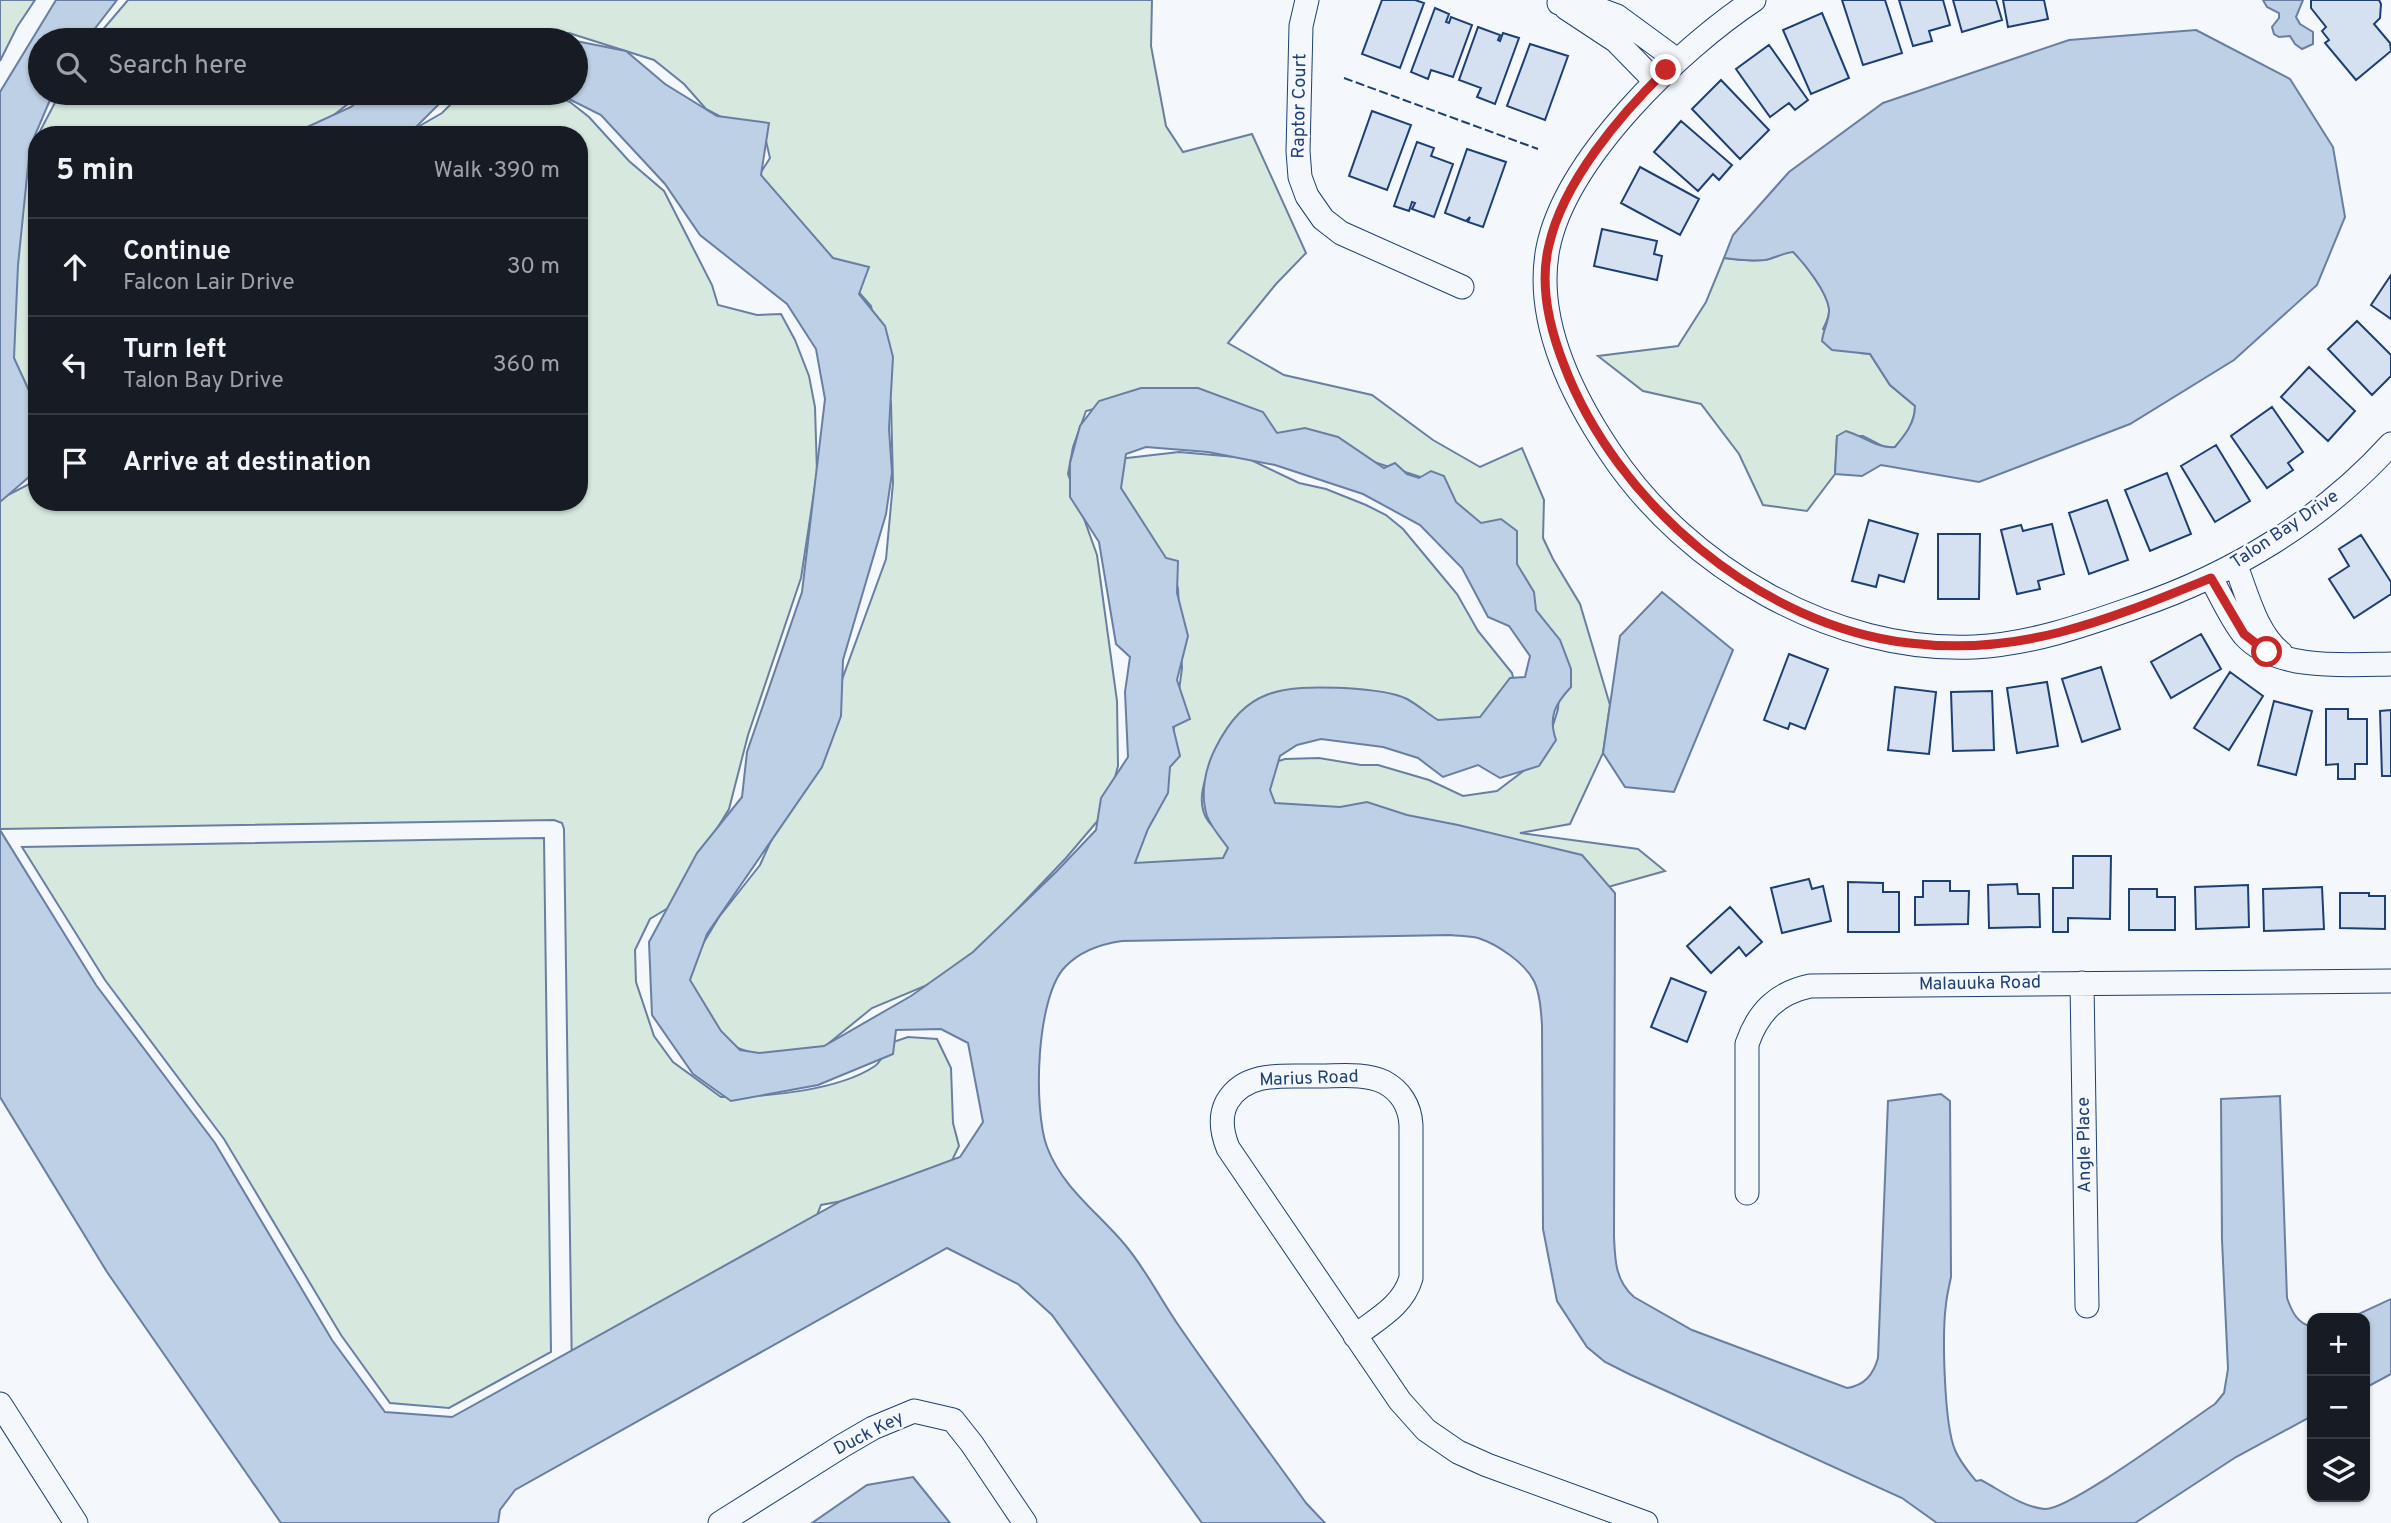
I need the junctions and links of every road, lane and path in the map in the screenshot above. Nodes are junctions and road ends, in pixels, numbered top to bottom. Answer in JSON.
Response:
{"nodes":[{"id":1,"x":1307,"y":0,"type":"edge"},
{"id":2,"x":1754,"y":0,"type":"edge"},
{"id":3,"x":1554,"y":2,"type":"edge"},
{"id":4,"x":1677,"y":60,"type":"junction"},
{"id":5,"x":1655,"y":81,"type":"junction"},
{"id":6,"x":1462,"y":287,"type":"dead end"},
{"id":7,"x":2391,"y":444,"type":"edge"},
{"id":8,"x":2236,"y":566,"type":"junction"},
{"id":9,"x":2211,"y":578,"type":"junction"},
{"id":10,"x":2294,"y":659,"type":"junction"},
{"id":11,"x":2391,"y":664,"type":"edge"},
{"id":12,"x":2391,"y":981,"type":"edge"},
{"id":13,"x":2082,"y":983,"type":"junction"},
{"id":14,"x":1747,"y":1193,"type":"dead end"},
{"id":15,"x":2087,"y":1306,"type":"dead end"},
{"id":16,"x":1355,"y":1336,"type":"junction"},
{"id":17,"x":0,"y":1404,"type":"edge"},
{"id":18,"x":76,"y":1523,"type":"edge"},
{"id":19,"x":720,"y":1523,"type":"edge"},
{"id":20,"x":1025,"y":1523,"type":"edge"},
{"id":21,"x":1646,"y":1523,"type":"edge"}],
"edges":[{"from":1,"to":6,"type":"street","name":"Raptor Court"},
{"from":2,"to":4,"type":"street","name":"Talon Bay Drive"},
{"from":3,"to":4,"type":"street"},
{"from":3,"to":5,"type":"street"},
{"from":4,"to":5,"type":"street","name":"Talon Bay Drive"},
{"from":5,"to":9,"type":"street","name":"Talon Bay Drive"},
{"from":7,"to":8,"type":"street","name":"Talon Bay Drive"},
{"from":8,"to":9,"type":"street","name":"Talon Bay Drive"},
{"from":8,"to":10,"type":"street"},
{"from":9,"to":10,"type":"street"},
{"from":10,"to":11,"type":"street"},
{"from":12,"to":13,"type":"street","name":"Malauuka Road"},
{"from":13,"to":14,"type":"street","name":"Malauuka Road"},
{"from":13,"to":15,"type":"street","name":"Angle Place"},
{"from":16,"to":16,"type":"street","name":"Marius Road"},
{"from":16,"to":21,"type":"street","name":"Marius Road"},
{"from":17,"to":18,"type":"street"},
{"from":19,"to":20,"type":"street","name":"Duck Key"}]}
